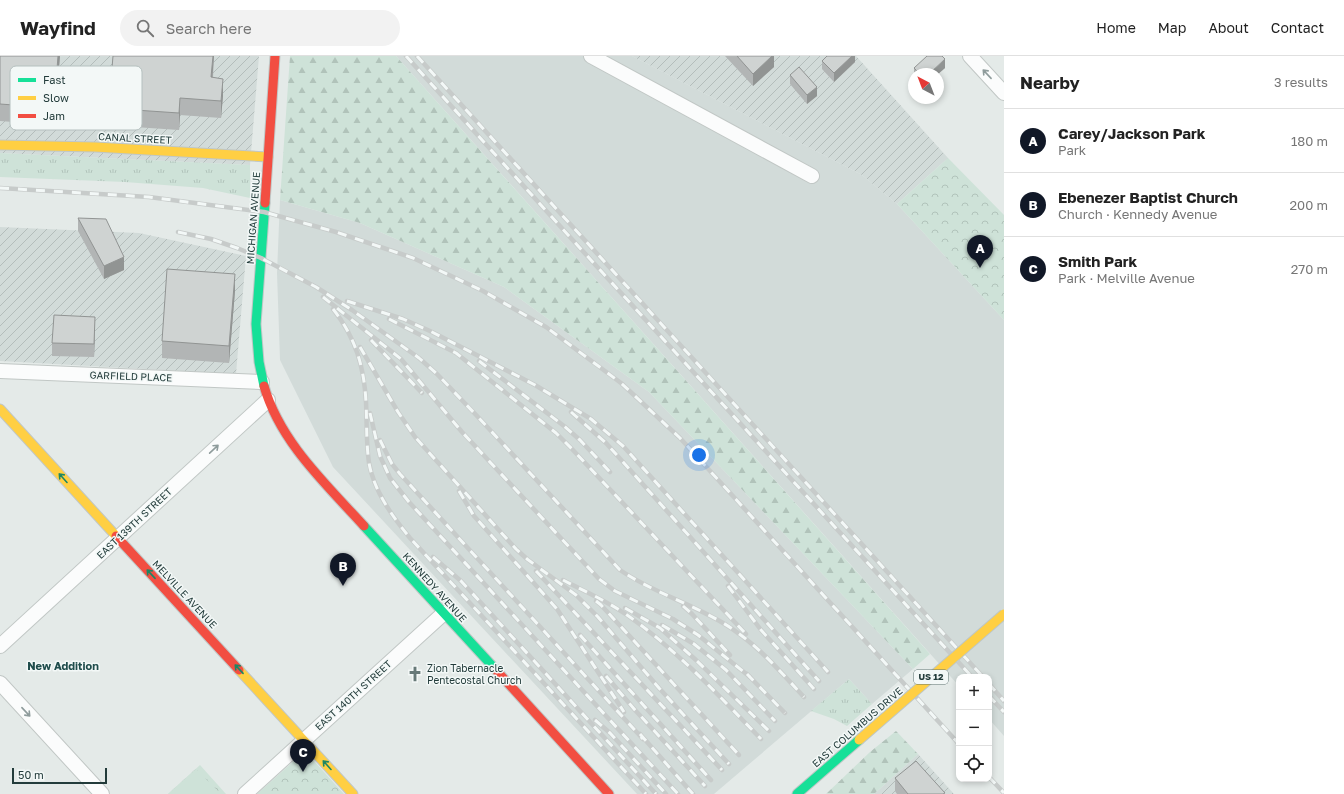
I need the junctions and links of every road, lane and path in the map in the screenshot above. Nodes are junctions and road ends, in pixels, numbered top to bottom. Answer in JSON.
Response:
{"nodes":[{"id":1,"x":275,"y":56,"type":"edge"},
{"id":2,"x":591,"y":56,"type":"edge"},
{"id":3,"x":970,"y":56,"type":"edge"},
{"id":4,"x":1004,"y":93,"type":"edge"},
{"id":5,"x":0,"y":144,"type":"edge"},
{"id":6,"x":268,"y":157,"type":"junction"},
{"id":7,"x":812,"y":176,"type":"dead end"},
{"id":8,"x":0,"y":371,"type":"edge"},
{"id":9,"x":262,"y":382,"type":"junction"},
{"id":10,"x":268,"y":400,"type":"junction"},
{"id":11,"x":0,"y":410,"type":"edge"},
{"id":12,"x":117,"y":538,"type":"junction"},
{"id":13,"x":444,"y":613,"type":"junction"},
{"id":14,"x":1004,"y":614,"type":"edge"},
{"id":15,"x":0,"y":646,"type":"edge"},
{"id":16,"x":0,"y":683,"type":"edge"},
{"id":17,"x":304,"y":740,"type":"junction"},
{"id":18,"x":102,"y":794,"type":"edge"},
{"id":19,"x":245,"y":794,"type":"edge"},
{"id":20,"x":353,"y":794,"type":"edge"},
{"id":21,"x":609,"y":794,"type":"edge"},
{"id":22,"x":797,"y":794,"type":"edge"}],
"edges":[{"from":1,"to":6,"type":"main road","name":"MICHIGAN AVENUE"},
{"from":2,"to":7,"type":"street"},
{"from":4,"to":3,"type":"street","one_way":true},
{"from":5,"to":6,"type":"main road","name":"CANAL STREET"},
{"from":6,"to":9,"type":"main road","name":"MICHIGAN AVENUE"},
{"from":8,"to":9,"type":"street","name":"GARFIELD PLACE"},
{"from":9,"to":10,"type":"main road","name":"KENNEDY AVENUE"},
{"from":12,"to":10,"type":"street","name":"EAST 139TH STREET","one_way":true},
{"from":10,"to":13,"type":"main road","name":"KENNEDY AVENUE"},
{"from":12,"to":11,"type":"main road","name":"MELVILLE AVENUE","one_way":true},
{"from":12,"to":15,"type":"street","name":"EAST 139TH STREET"},
{"from":17,"to":12,"type":"main road","name":"MELVILLE AVENUE","one_way":true},
{"from":13,"to":17,"type":"street","name":"EAST 140TH STREET"},
{"from":13,"to":21,"type":"main road","name":"KENNEDY AVENUE"},
{"from":14,"to":22,"type":"main road","name":"EAST COLUMBUS DRIVE","number":"US 12","bridge":true},
{"from":16,"to":18,"type":"street","one_way":true},
{"from":17,"to":19,"type":"street","name":"EAST 140TH STREET"},
{"from":20,"to":17,"type":"main road","name":"MELVILLE AVENUE","one_way":true}]}
